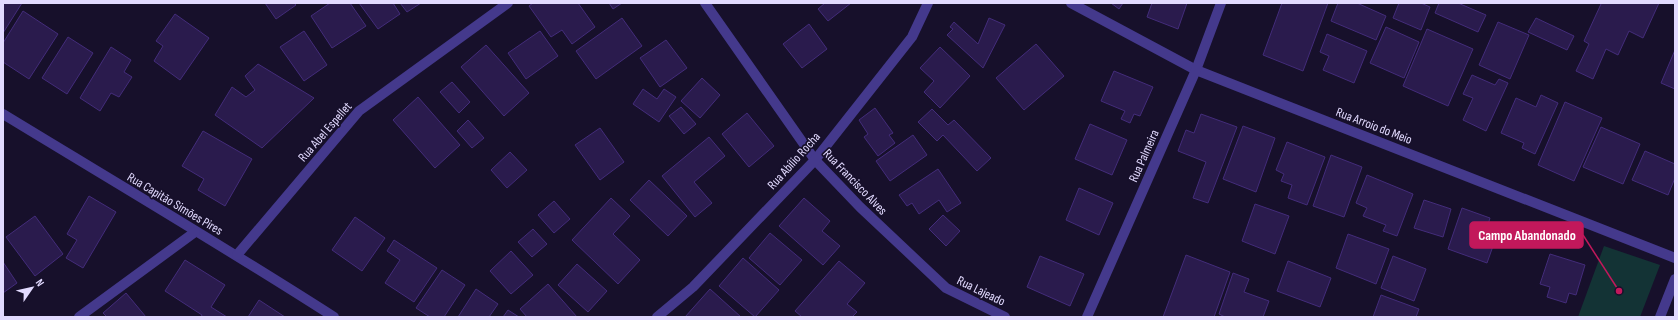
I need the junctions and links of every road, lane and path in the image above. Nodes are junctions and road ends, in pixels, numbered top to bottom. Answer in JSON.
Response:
{"nodes":[{"id":1,"x":508,"y":3,"type":"edge"},
{"id":2,"x":705,"y":3,"type":"edge"},
{"id":3,"x":928,"y":3,"type":"edge"},
{"id":4,"x":1071,"y":3,"type":"edge"},
{"id":5,"x":1220,"y":3,"type":"edge"},
{"id":6,"x":1196,"y":70,"type":"junction"},
{"id":7,"x":3,"y":114,"type":"edge"},
{"id":8,"x":815,"y":160,"type":"junction"},
{"id":9,"x":195,"y":232,"type":"junction"},
{"id":10,"x":237,"y":255,"type":"junction"},
{"id":11,"x":1675,"y":258,"type":"edge"},
{"id":12,"x":1675,"y":279,"type":"edge"},
{"id":13,"x":946,"y":288,"type":"joint"},
{"id":14,"x":79,"y":317,"type":"edge"},
{"id":15,"x":334,"y":317,"type":"edge"},
{"id":16,"x":657,"y":317,"type":"edge"},
{"id":17,"x":1005,"y":317,"type":"edge"},
{"id":18,"x":1087,"y":317,"type":"edge"},
{"id":19,"x":1660,"y":317,"type":"edge"}],
"edges":[{"from":1,"to":10,"type":"street","name":"Rua Abel Espellet"},
{"from":2,"to":8,"type":"street","name":"Rua Francisco Alves"},
{"from":3,"to":8,"type":"street","name":"Rua Abílio Rocha"},
{"from":4,"to":6,"type":"street","name":"Rua Arroio do Meio"},
{"from":5,"to":6,"type":"street","name":"Rua Palmeira"},
{"from":6,"to":11,"type":"street","name":"Rua Arroio do Meio"},
{"from":6,"to":18,"type":"street","name":"Rua Palmeira"},
{"from":7,"to":9,"type":"street","name":"Rua Capitão Simões Pires"},
{"from":8,"to":13,"type":"street","name":"Rua Francisco Alves"},
{"from":8,"to":16,"type":"street","name":"Rua Abílio Rocha"},
{"from":9,"to":10,"type":"street","name":"Rua Capitão Simões Pires"},
{"from":9,"to":14,"type":"street"},
{"from":10,"to":15,"type":"street","name":"Rua Capitão Simões Pires"},
{"from":12,"to":19,"type":"street"},
{"from":13,"to":17,"type":"street","name":"Rua Lajeado"}]}
